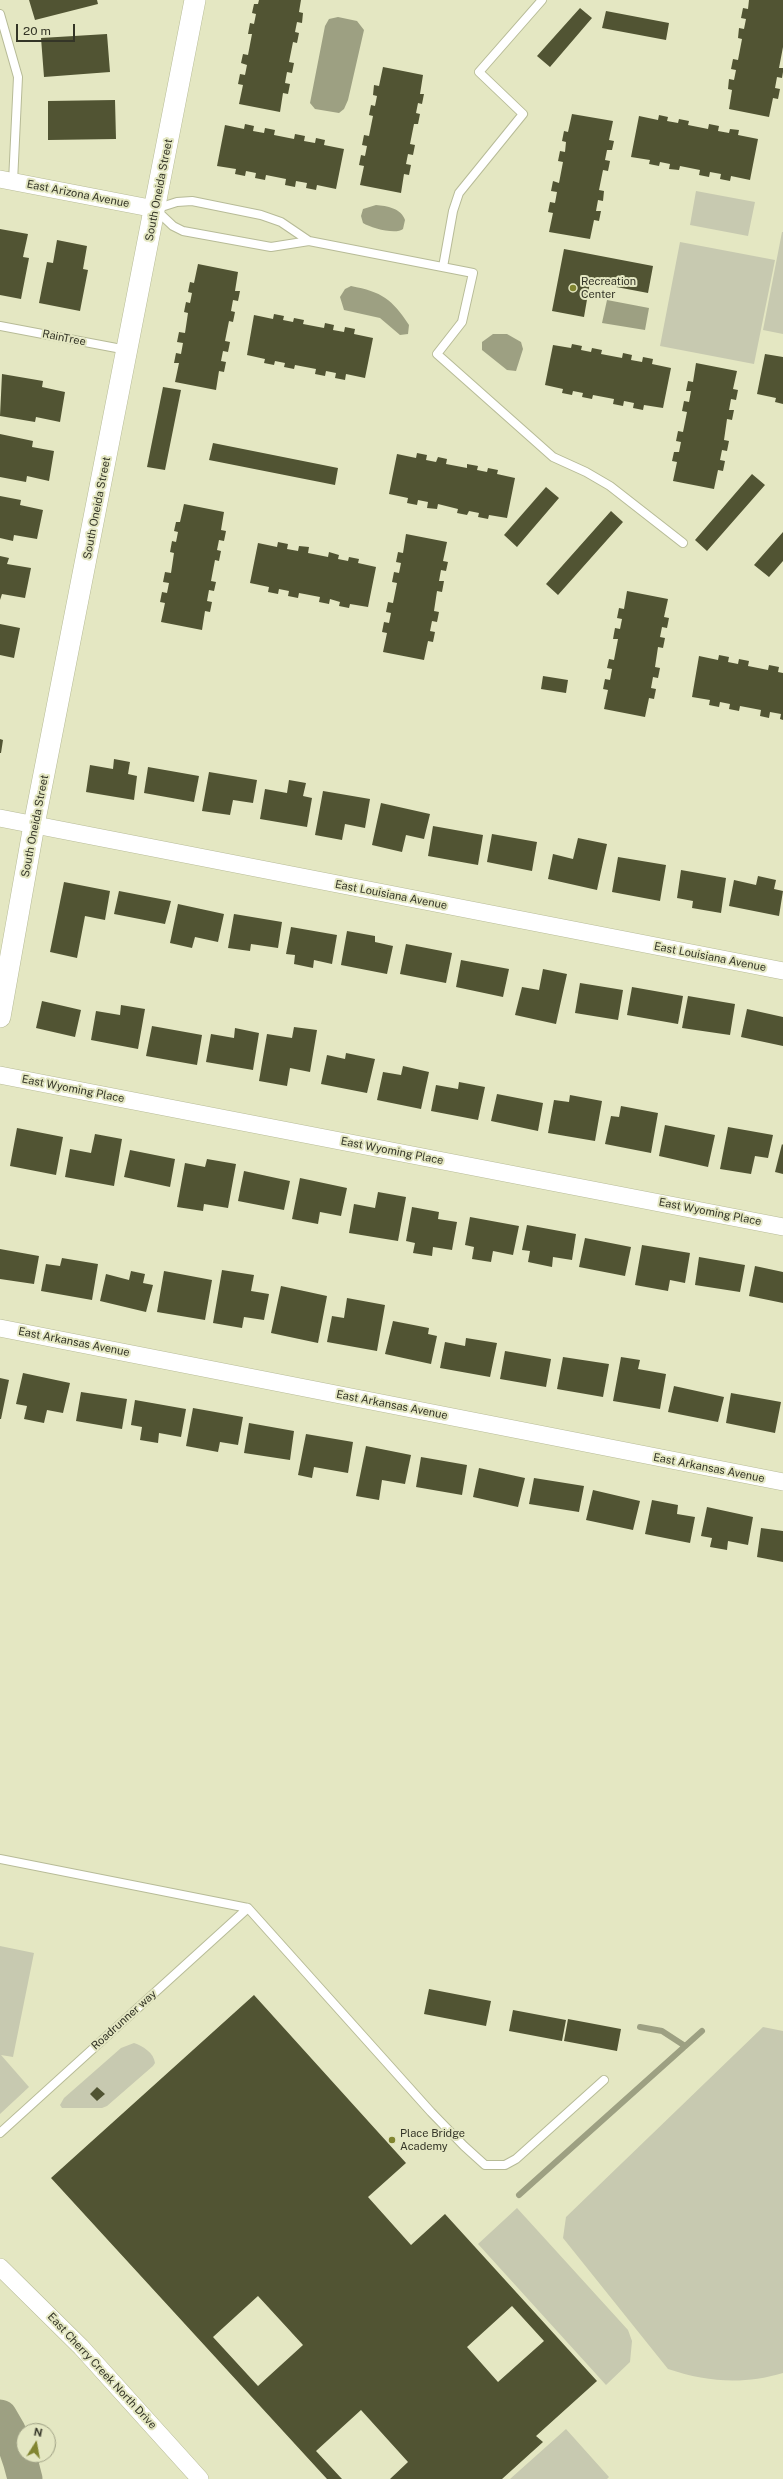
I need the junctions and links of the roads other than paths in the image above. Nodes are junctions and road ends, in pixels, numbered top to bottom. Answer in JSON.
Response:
{"nodes":[{"id":1,"x":195,"y":0,"type":"edge"},
{"id":2,"x":542,"y":0,"type":"edge"},
{"id":3,"x":0,"y":14,"type":"edge"},
{"id":4,"x":7,"y":181,"type":"edge"},
{"id":5,"x":156,"y":209,"type":"junction"},
{"id":6,"x":309,"y":241,"type":"junction"},
{"id":7,"x":443,"y":267,"type":"junction"},
{"id":8,"x":0,"y":326,"type":"edge"},
{"id":9,"x":128,"y":351,"type":"junction"},
{"id":10,"x":683,"y":543,"type":"dead end"},
{"id":11,"x":0,"y":818,"type":"edge"},
{"id":12,"x":34,"y":825,"type":"junction"},
{"id":13,"x":783,"y":971,"type":"edge"},
{"id":14,"x":0,"y":1017,"type":"edge"},
{"id":15,"x":0,"y":1075,"type":"edge"},
{"id":16,"x":783,"y":1227,"type":"edge"},
{"id":17,"x":0,"y":1328,"type":"edge"},
{"id":18,"x":783,"y":1482,"type":"edge"},
{"id":19,"x":0,"y":1859,"type":"edge"},
{"id":20,"x":248,"y":1908,"type":"junction"},
{"id":21,"x":604,"y":2080,"type":"dead end"},
{"id":22,"x":0,"y":2133,"type":"edge"},
{"id":23,"x":0,"y":2267,"type":"edge"},
{"id":24,"x":200,"y":2479,"type":"edge"}],
"edges":[{"from":1,"to":5,"type":"street","name":"South Oneida Street"},
{"from":2,"to":7,"type":"lane"},
{"from":3,"to":4,"type":"lane"},
{"from":4,"to":5,"type":"street","name":"East Arizona Avenue"},
{"from":5,"to":6,"type":"lane"},
{"from":5,"to":6,"type":"lane"},
{"from":5,"to":9,"type":"street","name":"South Oneida Street"},
{"from":6,"to":7,"type":"lane"},
{"from":7,"to":10,"type":"lane"},
{"from":8,"to":9,"type":"lane","name":"RainTree"},
{"from":9,"to":12,"type":"street","name":"South Oneida Street"},
{"from":11,"to":12,"type":"street","name":"East Louisiana Avenue"},
{"from":12,"to":13,"type":"street","name":"East Louisiana Avenue"},
{"from":12,"to":14,"type":"street","name":"South Oneida Street"},
{"from":15,"to":16,"type":"street","name":"East Wyoming Place"},
{"from":17,"to":18,"type":"street","name":"East Arkansas Avenue"},
{"from":19,"to":20,"type":"lane"},
{"from":20,"to":21,"type":"lane"},
{"from":20,"to":22,"type":"lane","name":"Roadrunner way"},
{"from":23,"to":24,"type":"street","name":"East Cherry Creek North Drive"}]}
